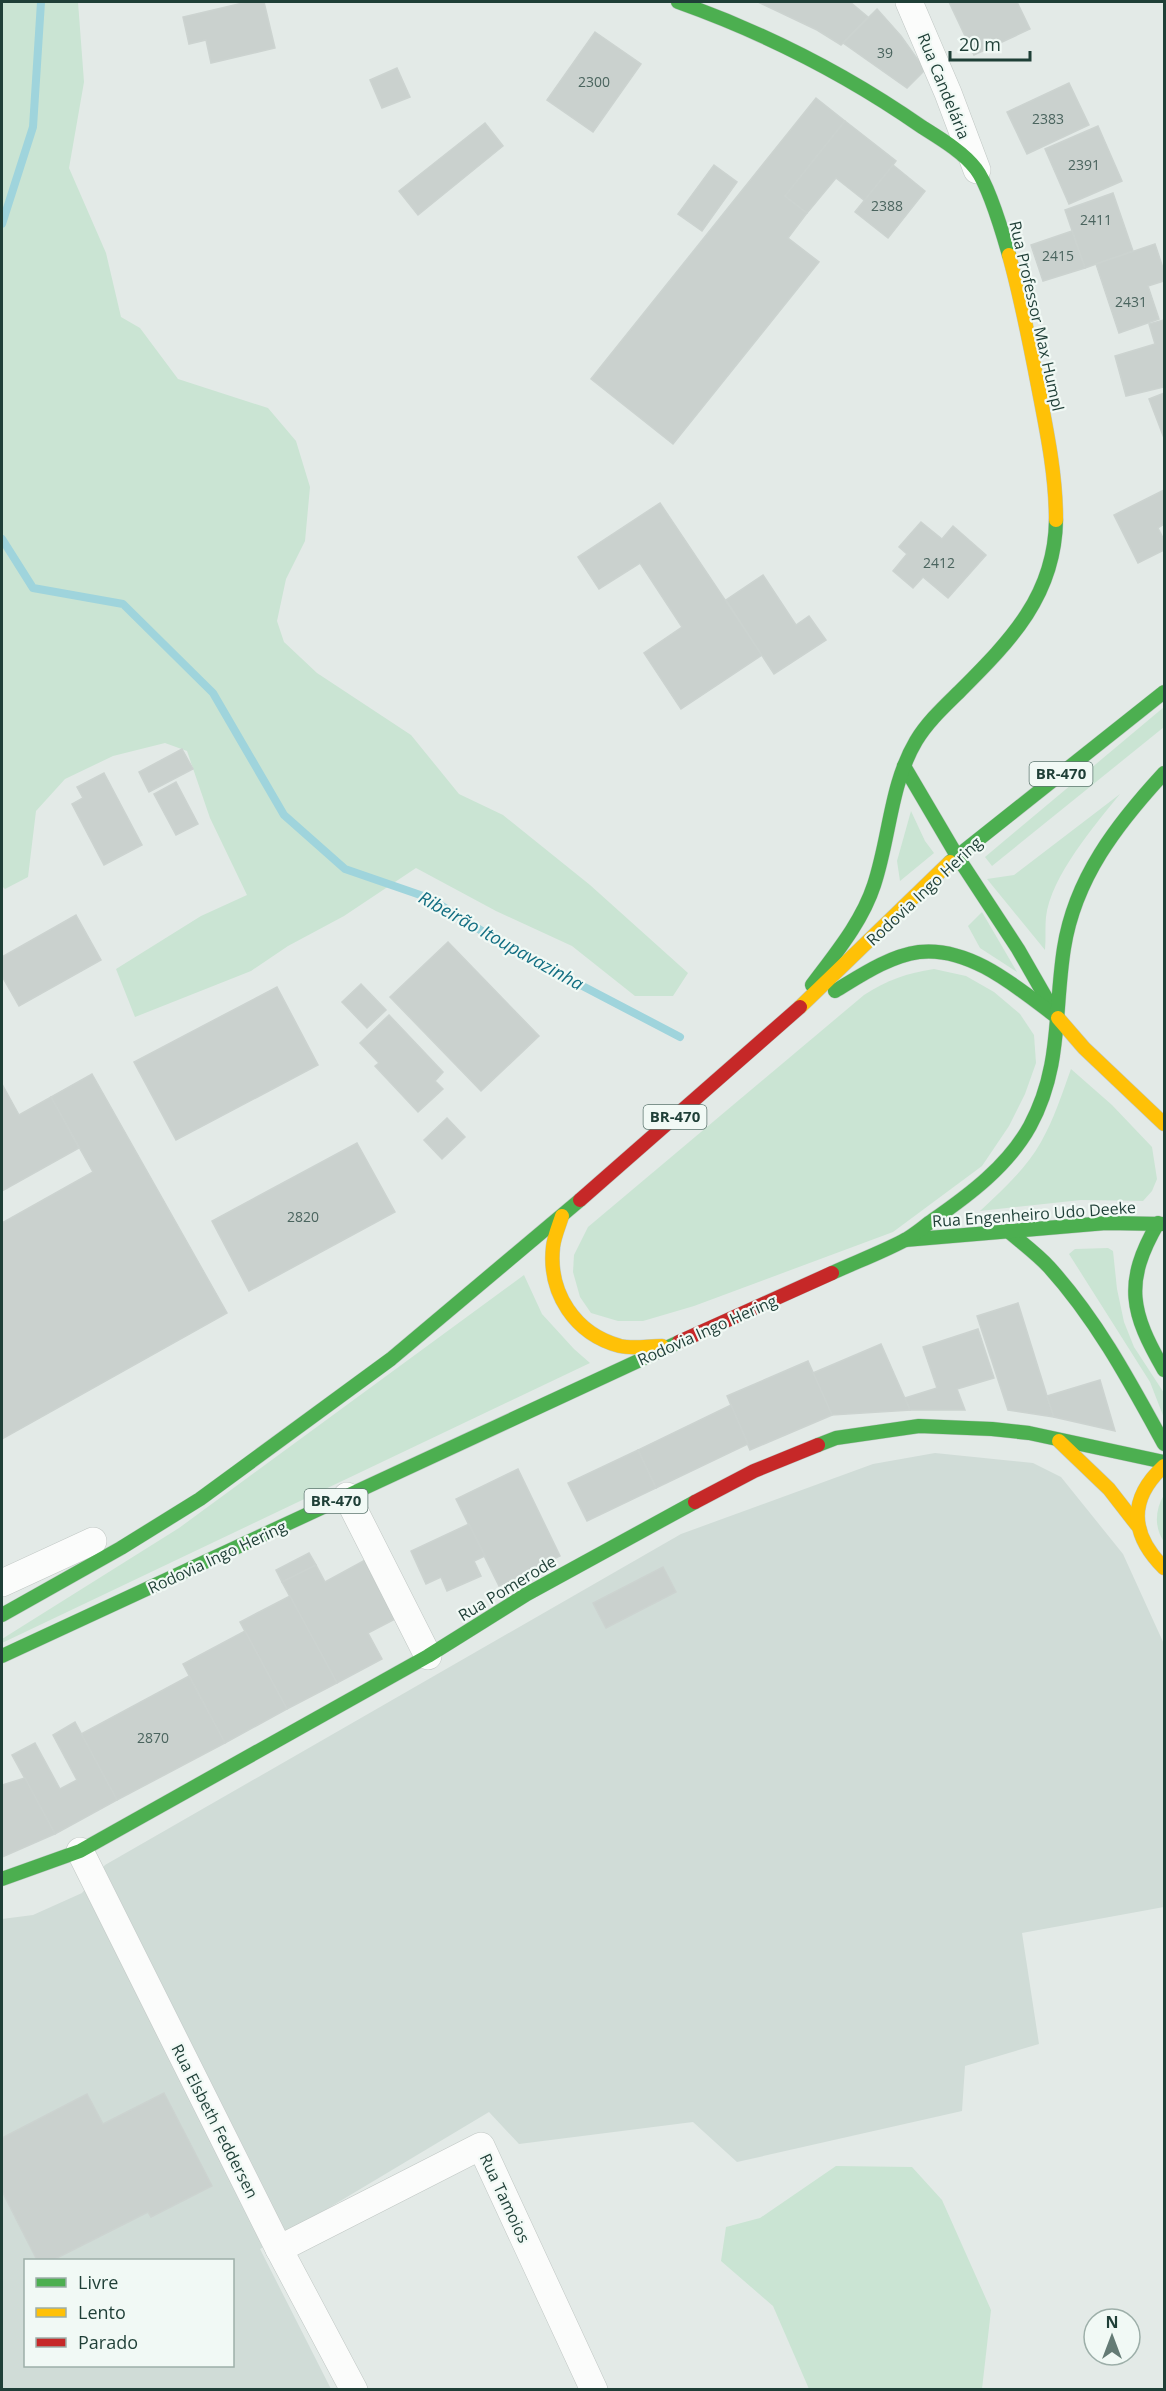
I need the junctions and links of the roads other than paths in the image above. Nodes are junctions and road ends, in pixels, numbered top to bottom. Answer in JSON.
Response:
{"nodes":[{"id":1,"x":678,"y":2,"type":"edge"},
{"id":2,"x":909,"y":2,"type":"edge"},
{"id":3,"x":977,"y":170,"type":"junction"},
{"id":4,"x":1164,"y":692,"type":"edge"},
{"id":5,"x":904,"y":766,"type":"junction"},
{"id":6,"x":1164,"y":772,"type":"edge"},
{"id":7,"x":957,"y":856,"type":"junction"},
{"id":8,"x":1058,"y":1018,"type":"junction"},
{"id":9,"x":788,"y":1019,"type":"junction"},
{"id":10,"x":1164,"y":1124,"type":"edge"},
{"id":11,"x":562,"y":1216,"type":"junction"},
{"id":12,"x":1162,"y":1220,"type":"edge"},
{"id":13,"x":1008,"y":1231,"type":"junction"},
{"id":14,"x":905,"y":1240,"type":"junction"},
{"id":15,"x":670,"y":1346,"type":"junction"},
{"id":16,"x":1164,"y":1370,"type":"edge"},
{"id":17,"x":1059,"y":1441,"type":"junction"},
{"id":18,"x":1164,"y":1444,"type":"edge"},
{"id":19,"x":1164,"y":1464,"type":"edge"},
{"id":20,"x":347,"y":1496,"type":"junction"},
{"id":21,"x":1137,"y":1525,"type":"junction"},
{"id":22,"x":93,"y":1541,"type":"dead end"},
{"id":23,"x":1164,"y":1568,"type":"edge"},
{"id":24,"x":2,"y":1583,"type":"edge"},
{"id":25,"x":2,"y":1615,"type":"edge"},
{"id":26,"x":2,"y":1656,"type":"edge"},
{"id":27,"x":428,"y":1656,"type":"junction"},
{"id":28,"x":81,"y":1851,"type":"junction"},
{"id":29,"x":2,"y":1879,"type":"edge"},
{"id":30,"x":279,"y":2249,"type":"junction"},
{"id":31,"x":354,"y":2390,"type":"edge"},
{"id":32,"x":594,"y":2390,"type":"edge"}],
"edges":[{"from":1,"to":3,"type":"main road","name":"Rua Professor Max Humpl"},
{"from":2,"to":3,"type":"street","name":"Rua Candelária"},
{"from":3,"to":5,"type":"main road","name":"Rua Professor Max Humpl"},
{"from":4,"to":7,"type":"main road","name":"Rodovia Ingo Hering","number":"BR-470"},
{"from":5,"to":7,"type":"main road"},
{"from":5,"to":9,"type":"main road","name":"Rua Professor Max Humpl"},
{"from":6,"to":8,"type":"main road","name":"Rodovia Ingo Hering","number":"BR-470"},
{"from":7,"to":8,"type":"main road"},
{"from":7,"to":9,"type":"main road","name":"Rodovia Ingo Hering","number":"BR-470"},
{"from":8,"to":9,"type":"main road"},
{"from":8,"to":10,"type":"main road"},
{"from":8,"to":14,"type":"main road","name":"Rodovia Ingo Hering","number":"BR-470"},
{"from":9,"to":11,"type":"main road","name":"Rodovia Ingo Hering","number":"BR-470"},
{"from":11,"to":15,"type":"main road"},
{"from":11,"to":25,"type":"main road","name":"Rodovia Ingo Hering","number":"BR-470"},
{"from":12,"to":13,"type":"main road","name":"Rua Engenheiro Udo Deeke"},
{"from":12,"to":16,"type":"main road"},
{"from":13,"to":14,"type":"main road","name":"Rua Engenheiro Udo Deeke"},
{"from":13,"to":18,"type":"main road"},
{"from":14,"to":15,"type":"main road","name":"Rodovia Ingo Hering","number":"BR-470"},
{"from":15,"to":20,"type":"main road","name":"Rodovia Ingo Hering","number":"BR-470"},
{"from":17,"to":19,"type":"main road","name":"Rua Pomerode"},
{"from":17,"to":21,"type":"main road","name":"Rua Pomerode"},
{"from":17,"to":27,"type":"main road","name":"Rua Pomerode"},
{"from":19,"to":21,"type":"main road"},
{"from":20,"to":26,"type":"main road","name":"Rodovia Ingo Hering","number":"BR-470"},
{"from":20,"to":27,"type":"street"},
{"from":21,"to":23,"type":"main road","name":"Rua Pomerode"},
{"from":22,"to":24,"type":"street"},
{"from":27,"to":28,"type":"main road","name":"Rua Pomerode"},
{"from":28,"to":29,"type":"main road","name":"Rua Pomerode"},
{"from":28,"to":30,"type":"street","name":"Rua Elsbeth Feddersen"},
{"from":30,"to":31,"type":"street","name":"Rua Elsbeth Feddersen"},
{"from":30,"to":32,"type":"street","name":"Rua Tamoios"}]}
